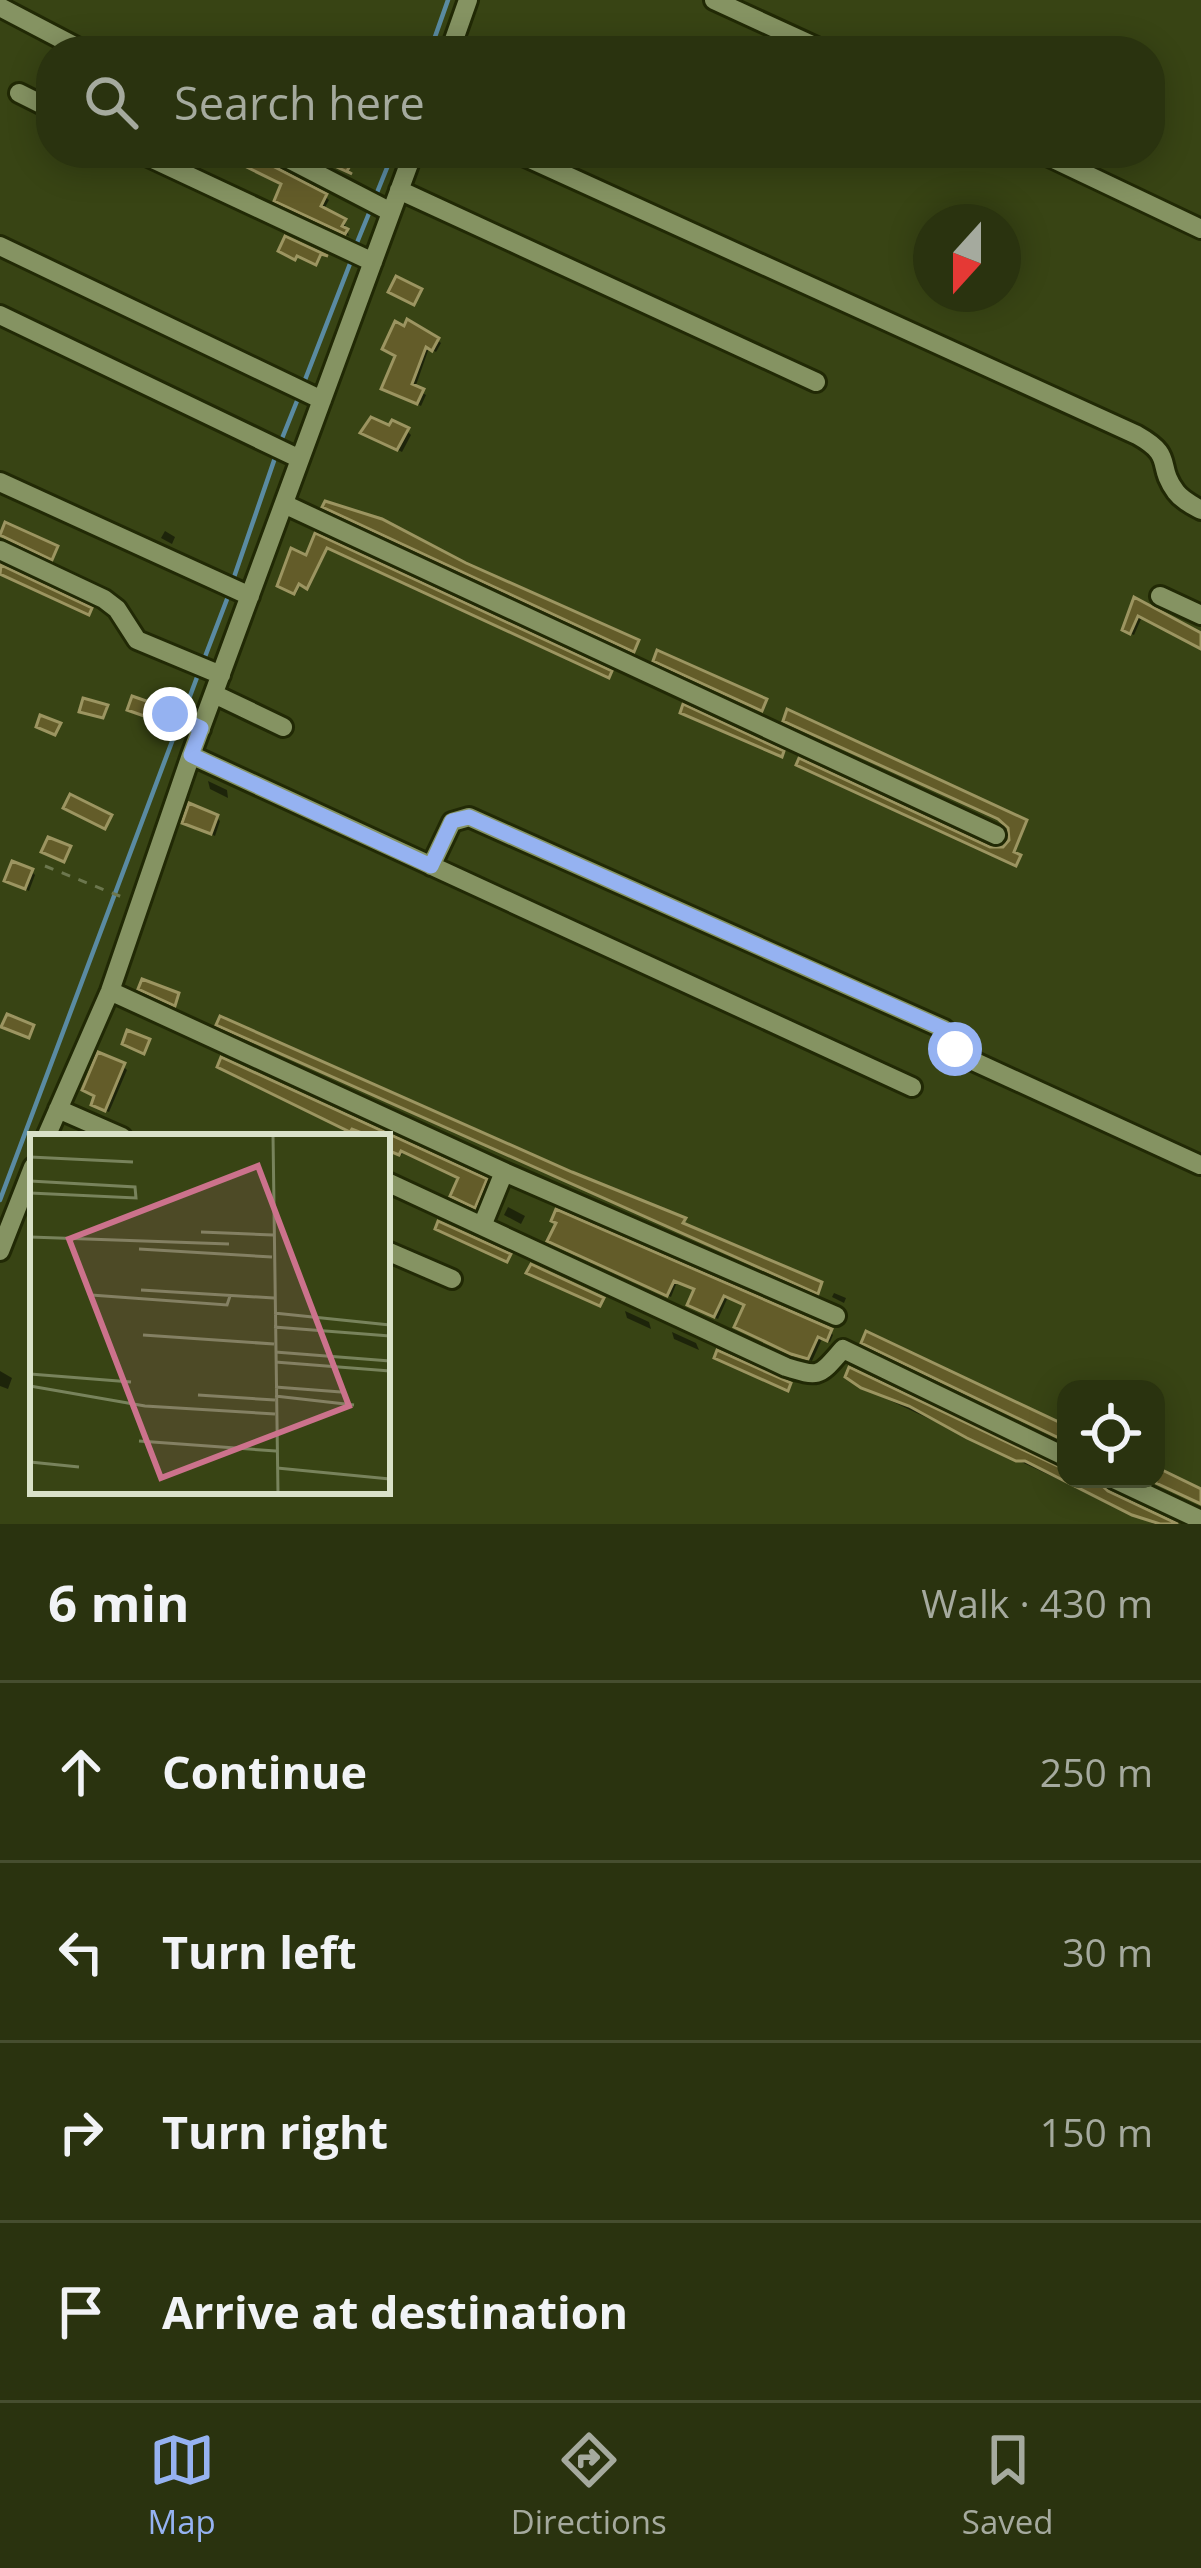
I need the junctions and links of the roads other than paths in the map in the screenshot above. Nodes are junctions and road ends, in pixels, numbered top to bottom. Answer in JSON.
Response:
{"nodes":[{"id":1,"x":468,"y":0,"type":"edge"},
{"id":2,"x":714,"y":0,"type":"edge"},
{"id":3,"x":0,"y":7,"type":"edge"},
{"id":4,"x":55,"y":36,"type":"edge"},
{"id":5,"x":455,"y":36,"type":"edge"},
{"id":6,"x":792,"y":36,"type":"edge"},
{"id":7,"x":19,"y":93,"type":"dead end"},
{"id":8,"x":36,"y":102,"type":"edge"},
{"id":9,"x":172,"y":168,"type":"edge"},
{"id":10,"x":305,"y":168,"type":"edge"},
{"id":11,"x":407,"y":168,"type":"edge"},
{"id":12,"x":550,"y":168,"type":"edge"},
{"id":13,"x":1073,"y":168,"type":"edge"},
{"id":14,"x":399,"y":190,"type":"junction"},
{"id":15,"x":388,"y":211,"type":"junction"},
{"id":16,"x":1201,"y":229,"type":"edge"},
{"id":17,"x":0,"y":246,"type":"edge"},
{"id":18,"x":369,"y":261,"type":"junction"},
{"id":19,"x":0,"y":314,"type":"edge"},
{"id":20,"x":816,"y":382,"type":"dead end"},
{"id":21,"x":308,"y":394,"type":"junction"},
{"id":22,"x":285,"y":452,"type":"junction"},
{"id":23,"x":0,"y":482,"type":"edge"},
{"id":24,"x":284,"y":504,"type":"junction"},
{"id":25,"x":1201,"y":510,"type":"edge"},
{"id":26,"x":0,"y":550,"type":"edge"},
{"id":27,"x":237,"y":590,"type":"junction"},
{"id":28,"x":1160,"y":596,"type":"dead end"},
{"id":29,"x":1201,"y":616,"type":"edge"},
{"id":30,"x":215,"y":680,"type":"junction"},
{"id":31,"x":283,"y":727,"type":"dead end"},
{"id":32,"x":191,"y":755,"type":"junction"},
{"id":33,"x":996,"y":835,"type":"dead end"},
{"id":34,"x":431,"y":866,"type":"junction"},
{"id":35,"x":110,"y":991,"type":"junction"},
{"id":36,"x":912,"y":1087,"type":"dead end"},
{"id":37,"x":58,"y":1109,"type":"junction"},
{"id":38,"x":47,"y":1134,"type":"edge"},
{"id":39,"x":115,"y":1134,"type":"edge"},
{"id":40,"x":1200,"y":1166,"type":"edge"},
{"id":41,"x":505,"y":1172,"type":"junction"},
{"id":42,"x":30,"y":1175,"type":"edge"},
{"id":43,"x":390,"y":1183,"type":"edge"},
{"id":44,"x":482,"y":1226,"type":"junction"},
{"id":45,"x":0,"y":1251,"type":"edge"},
{"id":46,"x":390,"y":1252,"type":"edge"},
{"id":47,"x":452,"y":1279,"type":"dead end"},
{"id":48,"x":836,"y":1316,"type":"dead end"},
{"id":49,"x":1057,"y":1453,"type":"edge"},
{"id":50,"x":1133,"y":1488,"type":"edge"},
{"id":51,"x":1201,"y":1520,"type":"edge"}],
"edges":[{"from":1,"to":5,"type":"street"},
{"from":2,"to":6,"type":"street"},
{"from":3,"to":4,"type":"street"},
{"from":7,"to":8,"type":"street"},
{"from":9,"to":18,"type":"street"},
{"from":10,"to":15,"type":"street"},
{"from":11,"to":14,"type":"street"},
{"from":12,"to":25,"type":"street"},
{"from":13,"to":16,"type":"street"},
{"from":14,"to":15,"type":"street"},
{"from":14,"to":20,"type":"street"},
{"from":15,"to":18,"type":"street"},
{"from":17,"to":21,"type":"street"},
{"from":18,"to":21,"type":"street"},
{"from":19,"to":22,"type":"street"},
{"from":21,"to":22,"type":"street"},
{"from":22,"to":24,"type":"street"},
{"from":23,"to":27,"type":"street"},
{"from":24,"to":27,"type":"street"},
{"from":24,"to":33,"type":"street"},
{"from":26,"to":30,"type":"street"},
{"from":27,"to":30,"type":"street"},
{"from":28,"to":29,"type":"street"},
{"from":30,"to":31,"type":"street"},
{"from":30,"to":32,"type":"street"},
{"from":32,"to":34,"type":"street"},
{"from":32,"to":35,"type":"street"},
{"from":34,"to":36,"type":"street"},
{"from":34,"to":40,"type":"street"},
{"from":35,"to":37,"type":"street"},
{"from":35,"to":41,"type":"street"},
{"from":37,"to":38,"type":"street"},
{"from":37,"to":39,"type":"street"},
{"from":41,"to":44,"type":"street"},
{"from":41,"to":48,"type":"street"},
{"from":42,"to":45,"type":"street"},
{"from":43,"to":44,"type":"street"},
{"from":44,"to":49,"type":"street"},
{"from":46,"to":47,"type":"street"},
{"from":50,"to":51,"type":"street"}]}
